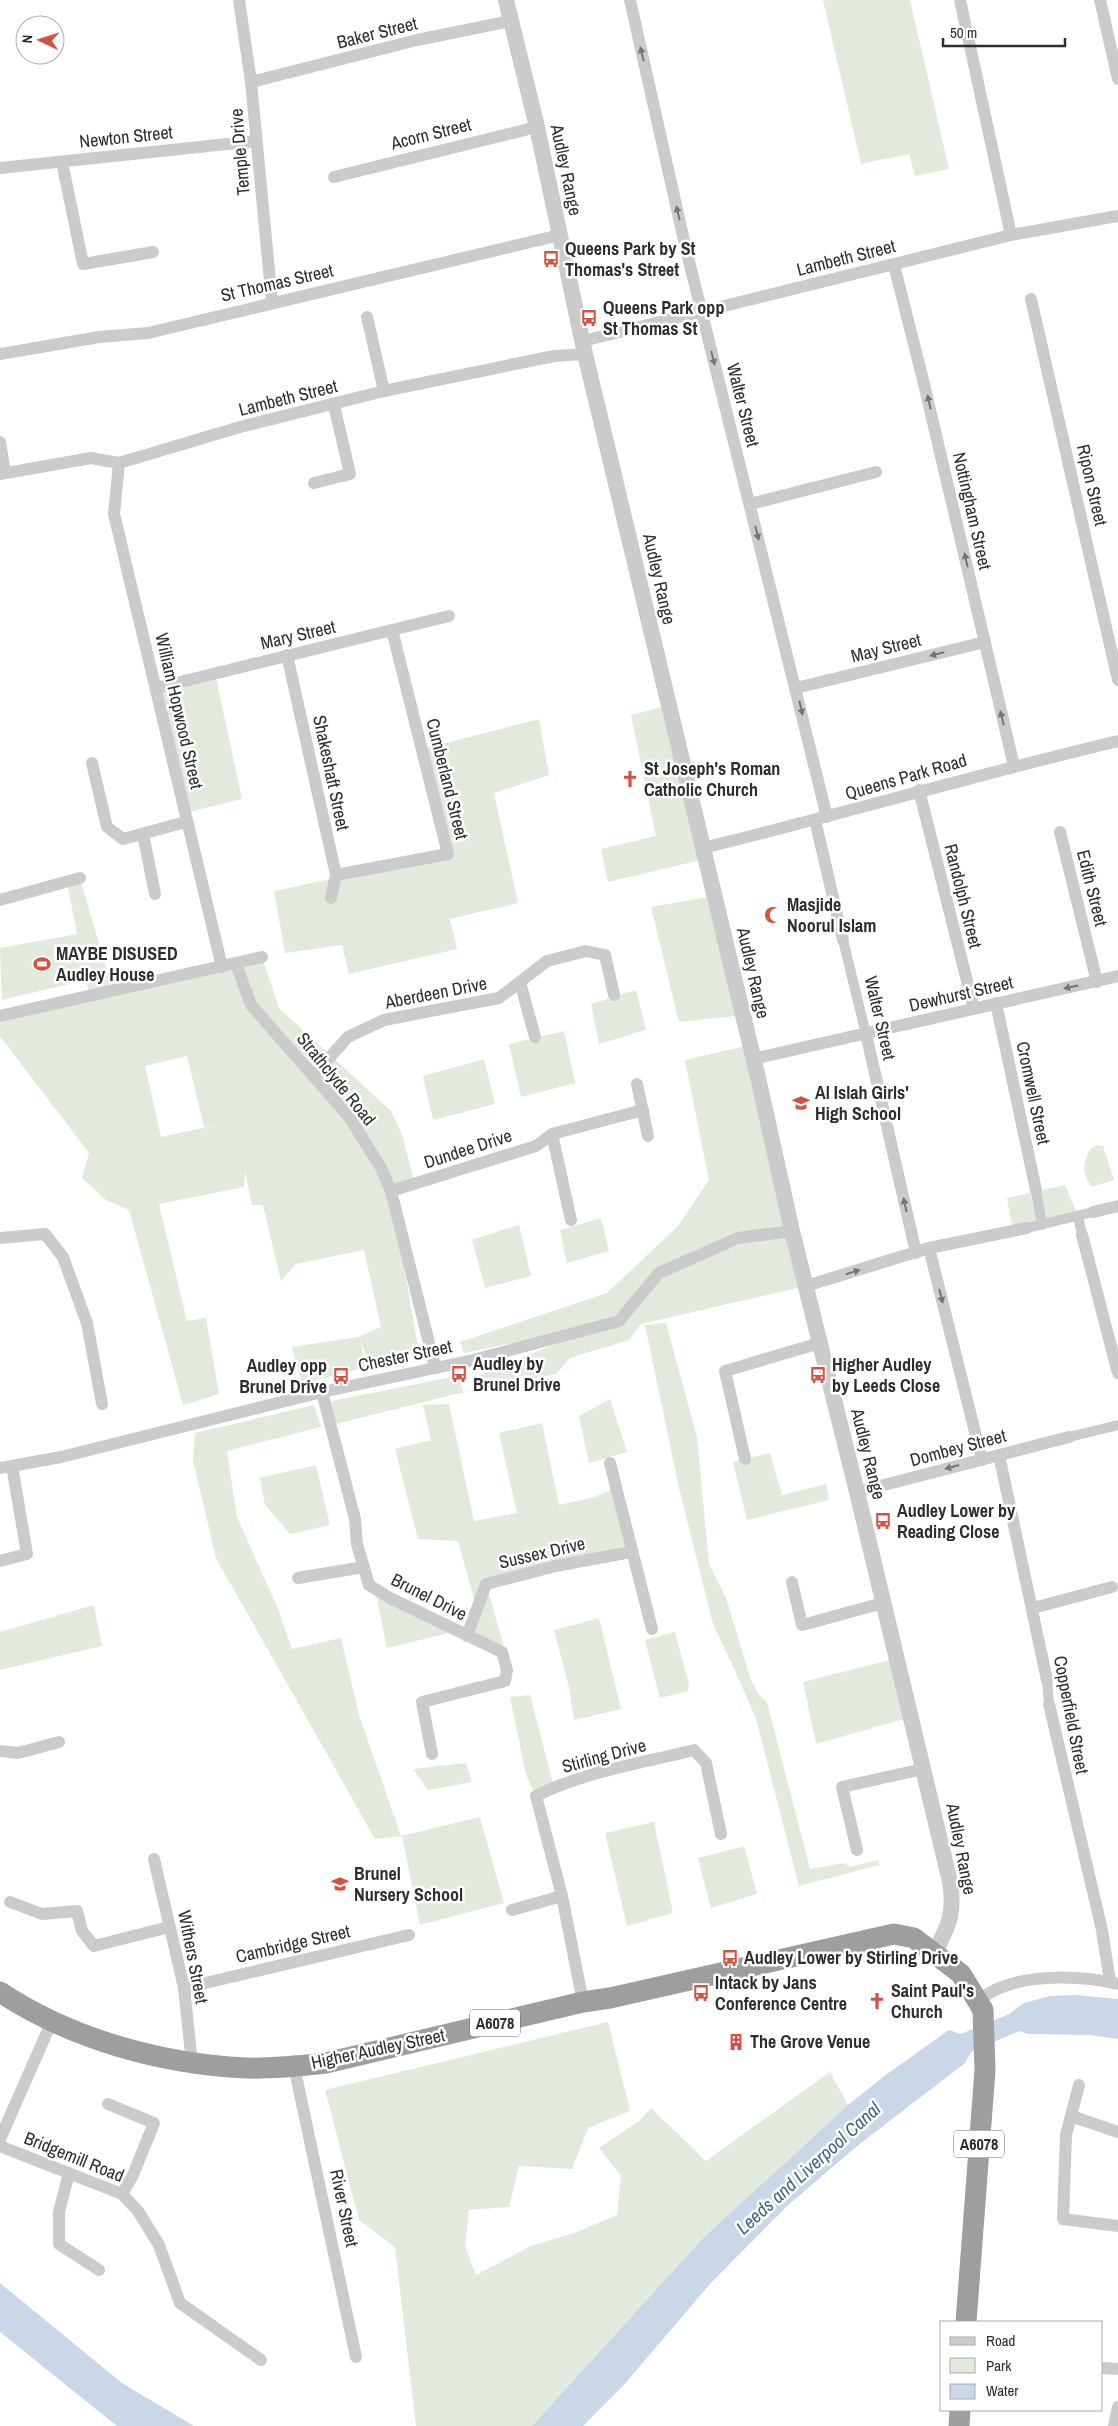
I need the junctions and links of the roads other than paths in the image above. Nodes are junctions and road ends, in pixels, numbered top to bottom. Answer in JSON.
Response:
{"nodes":[{"id":1,"x":239,"y":0,"type":"edge"},
{"id":2,"x":506,"y":0,"type":"edge"},
{"id":3,"x":630,"y":0,"type":"edge"},
{"id":4,"x":960,"y":0,"type":"edge"},
{"id":5,"x":1100,"y":0,"type":"edge"},
{"id":6,"x":511,"y":21,"type":"junction"},
{"id":7,"x":1118,"y":79,"type":"edge"},
{"id":8,"x":251,"y":82,"type":"junction"},
{"id":9,"x":537,"y":127,"type":"junction"},
{"id":10,"x":256,"y":141,"type":"junction"},
{"id":11,"x":62,"y":162,"type":"junction"},
{"id":12,"x":0,"y":168,"type":"edge"},
{"id":13,"x":334,"y":177,"type":"dead end"},
{"id":14,"x":1118,"y":216,"type":"edge"},
{"id":15,"x":560,"y":235,"type":"junction"},
{"id":16,"x":1011,"y":235,"type":"junction"},
{"id":17,"x":153,"y":252,"type":"dead end"},
{"id":18,"x":894,"y":265,"type":"junction"},
{"id":19,"x":1031,"y":298,"type":"dead end"},
{"id":20,"x":272,"y":302,"type":"junction"},
{"id":21,"x":701,"y":311,"type":"junction"},
{"id":22,"x":367,"y":317,"type":"dead end"},
{"id":23,"x":584,"y":347,"type":"junction"},
{"id":24,"x":0,"y":354,"type":"edge"},
{"id":25,"x":384,"y":391,"type":"junction"},
{"id":26,"x":334,"y":405,"type":"junction"},
{"id":27,"x":0,"y":442,"type":"edge"},
{"id":28,"x":119,"y":463,"type":"junction"},
{"id":29,"x":876,"y":472,"type":"dead end"},
{"id":30,"x":3,"y":473,"type":"edge"},
{"id":31,"x":314,"y":483,"type":"dead end"},
{"id":32,"x":750,"y":504,"type":"junction"},
{"id":33,"x":449,"y":616,"type":"dead end"},
{"id":34,"x":392,"y":630,"type":"junction"},
{"id":35,"x":985,"y":642,"type":"junction"},
{"id":36,"x":287,"y":655,"type":"junction"},
{"id":37,"x":1118,"y":680,"type":"edge"},
{"id":38,"x":156,"y":688,"type":"junction"},
{"id":39,"x":796,"y":688,"type":"junction"},
{"id":40,"x":1118,"y":741,"type":"edge"},
{"id":41,"x":92,"y":763,"type":"dead end"},
{"id":42,"x":1014,"y":766,"type":"junction"},
{"id":43,"x":919,"y":790,"type":"junction"},
{"id":44,"x":821,"y":818,"type":"junction"},
{"id":45,"x":186,"y":822,"type":"junction"},
{"id":46,"x":1060,"y":832,"type":"dead end"},
{"id":47,"x":143,"y":834,"type":"junction"},
{"id":48,"x":703,"y":848,"type":"junction"},
{"id":49,"x":336,"y":874,"type":"junction"},
{"id":50,"x":80,"y":878,"type":"dead end"},
{"id":51,"x":155,"y":894,"type":"dead end"},
{"id":52,"x":331,"y":898,"type":"dead end"},
{"id":53,"x":0,"y":900,"type":"edge"},
{"id":54,"x":843,"y":940,"type":"joint"},
{"id":55,"x":262,"y":957,"type":"dead end"},
{"id":56,"x":236,"y":964,"type":"junction"},
{"id":57,"x":222,"y":967,"type":"junction"},
{"id":58,"x":1118,"y":976,"type":"edge"},
{"id":59,"x":520,"y":982,"type":"junction"},
{"id":60,"x":1097,"y":982,"type":"junction"},
{"id":61,"x":614,"y":995,"type":"dead end"},
{"id":62,"x":996,"y":1003,"type":"junction"},
{"id":63,"x":974,"y":1009,"type":"junction"},
{"id":64,"x":0,"y":1016,"type":"edge"},
{"id":65,"x":866,"y":1034,"type":"junction"},
{"id":66,"x":535,"y":1037,"type":"dead end"},
{"id":67,"x":753,"y":1060,"type":"junction"},
{"id":68,"x":313,"y":1076,"type":"junction"},
{"id":69,"x":637,"y":1084,"type":"dead end"},
{"id":70,"x":643,"y":1110,"type":"junction"},
{"id":71,"x":552,"y":1134,"type":"junction"},
{"id":72,"x":648,"y":1136,"type":"dead end"},
{"id":73,"x":1036,"y":1190,"type":"joint"},
{"id":74,"x":391,"y":1191,"type":"junction"},
{"id":75,"x":1118,"y":1206,"type":"edge"},
{"id":76,"x":1093,"y":1212,"type":"joint"},
{"id":77,"x":1078,"y":1216,"type":"junction"},
{"id":78,"x":571,"y":1220,"type":"dead end"},
{"id":79,"x":1042,"y":1225,"type":"junction"},
{"id":80,"x":1028,"y":1228,"type":"joint"},
{"id":81,"x":792,"y":1231,"type":"junction"},
{"id":82,"x":1082,"y":1235,"type":"joint"},
{"id":83,"x":0,"y":1238,"type":"edge"},
{"id":84,"x":929,"y":1248,"type":"junction"},
{"id":85,"x":916,"y":1252,"type":"junction"},
{"id":86,"x":806,"y":1286,"type":"junction"},
{"id":87,"x":820,"y":1343,"type":"junction"},
{"id":88,"x":435,"y":1367,"type":"junction"},
{"id":89,"x":1118,"y":1374,"type":"edge"},
{"id":90,"x":322,"y":1392,"type":"junction"},
{"id":91,"x":102,"y":1404,"type":"dead end"},
{"id":92,"x":1118,"y":1425,"type":"edge"},
{"id":93,"x":1068,"y":1437,"type":"joint"},
{"id":94,"x":999,"y":1455,"type":"junction"},
{"id":95,"x":745,"y":1459,"type":"dead end"},
{"id":96,"x":982,"y":1460,"type":"junction"},
{"id":97,"x":610,"y":1463,"type":"dead end"},
{"id":98,"x":6,"y":1467,"type":"edge"},
{"id":99,"x":857,"y":1492,"type":"junction"},
{"id":100,"x":631,"y":1552,"type":"junction"},
{"id":101,"x":0,"y":1561,"type":"edge"},
{"id":102,"x":364,"y":1567,"type":"junction"},
{"id":103,"x":298,"y":1578,"type":"dead end"},
{"id":104,"x":792,"y":1582,"type":"dead end"},
{"id":105,"x":1115,"y":1586,"type":"edge"},
{"id":106,"x":883,"y":1603,"type":"junction"},
{"id":107,"x":1033,"y":1608,"type":"junction"},
{"id":108,"x":652,"y":1629,"type":"dead end"},
{"id":109,"x":467,"y":1636,"type":"junction"},
{"id":110,"x":1047,"y":1680,"type":"joint"},
{"id":111,"x":1049,"y":1704,"type":"joint"},
{"id":112,"x":59,"y":1742,"type":"dead end"},
{"id":113,"x":0,"y":1751,"type":"edge"},
{"id":114,"x":432,"y":1754,"type":"dead end"},
{"id":115,"x":923,"y":1769,"type":"junction"},
{"id":116,"x":721,"y":1834,"type":"dead end"},
{"id":117,"x":857,"y":1850,"type":"dead end"},
{"id":118,"x":154,"y":1859,"type":"dead end"},
{"id":119,"x":562,"y":1896,"type":"junction"},
{"id":120,"x":10,"y":1902,"type":"dead end"},
{"id":121,"x":512,"y":1910,"type":"dead end"},
{"id":122,"x":169,"y":1927,"type":"junction"},
{"id":123,"x":409,"y":1934,"type":"dead end"},
{"id":124,"x":934,"y":1952,"type":"junction"},
{"id":125,"x":1114,"y":1983,"type":"edge"},
{"id":126,"x":184,"y":1988,"type":"junction"},
{"id":127,"x":0,"y":1992,"type":"edge"},
{"id":128,"x":584,"y":2002,"type":"junction"},
{"id":129,"x":980,"y":2005,"type":"junction"},
{"id":130,"x":52,"y":2021,"type":"junction"},
{"id":131,"x":192,"y":2063,"type":"junction"},
{"id":132,"x":294,"y":2066,"type":"junction"},
{"id":133,"x":1080,"y":2085,"type":"dead end"},
{"id":134,"x":108,"y":2104,"type":"dead end"},
{"id":135,"x":1071,"y":2116,"type":"junction"},
{"id":136,"x":4,"y":2122,"type":"edge"},
{"id":137,"x":1118,"y":2132,"type":"edge"},
{"id":138,"x":0,"y":2139,"type":"edge"},
{"id":139,"x":0,"y":2146,"type":"edge"},
{"id":140,"x":69,"y":2173,"type":"junction"},
{"id":141,"x":122,"y":2194,"type":"junction"},
{"id":142,"x":1118,"y":2226,"type":"edge"},
{"id":143,"x":99,"y":2270,"type":"dead end"},
{"id":144,"x":966,"y":2321,"type":"edge"},
{"id":145,"x":356,"y":2357,"type":"dead end"},
{"id":146,"x":261,"y":2360,"type":"dead end"},
{"id":147,"x":1103,"y":2368,"type":"edge"},
{"id":148,"x":1118,"y":2369,"type":"edge"},
{"id":149,"x":1118,"y":2406,"type":"edge"},
{"id":150,"x":960,"y":2411,"type":"edge"},
{"id":151,"x":959,"y":2426,"type":"edge"},
{"id":152,"x":1114,"y":2426,"type":"edge"}],
"edges":[{"from":1,"to":8,"type":"street","name":"Temple Drive"},
{"from":2,"to":6,"type":"street","name":"Audley Range"},
{"from":21,"to":3,"type":"street","name":"Walter Street","one_way":true},
{"from":4,"to":16,"type":"street"},
{"from":5,"to":7,"type":"street"},
{"from":6,"to":8,"type":"street","name":"Baker Street"},
{"from":6,"to":9,"type":"street","name":"Audley Range"},
{"from":8,"to":10,"type":"street","name":"Temple Drive"},
{"from":9,"to":13,"type":"street","name":"Acorn Street"},
{"from":9,"to":15,"type":"street","name":"Audley Range"},
{"from":10,"to":11,"type":"street","name":"Newton Street"},
{"from":10,"to":20,"type":"street","name":"Temple Drive"},
{"from":11,"to":12,"type":"street","name":"Newton Street"},
{"from":11,"to":17,"type":"street"},
{"from":14,"to":16,"type":"street","name":"Lambeth Street"},
{"from":15,"to":20,"type":"street","name":"St Thomas Street"},
{"from":15,"to":23,"type":"street","name":"Audley Range"},
{"from":16,"to":18,"type":"street","name":"Lambeth Street"},
{"from":18,"to":21,"type":"street","name":"Lambeth Street"},
{"from":35,"to":18,"type":"street","name":"Nottingham Street","one_way":true},
{"from":19,"to":37,"type":"street","name":"Ripon Street"},
{"from":20,"to":24,"type":"street","name":"St Thomas Street"},
{"from":21,"to":23,"type":"street","name":"Lambeth Street"},
{"from":21,"to":32,"type":"street","name":"Walter Street","one_way":true},
{"from":22,"to":25,"type":"street"},
{"from":23,"to":25,"type":"street","name":"Lambeth Street"},
{"from":23,"to":48,"type":"street","name":"Audley Range"},
{"from":25,"to":26,"type":"street","name":"Lambeth Street"},
{"from":26,"to":28,"type":"street","name":"Lambeth Street"},
{"from":26,"to":31,"type":"street"},
{"from":27,"to":30,"type":"street"},
{"from":28,"to":30,"type":"street","name":"Lambeth Street"},
{"from":28,"to":38,"type":"street","name":"William Hopwood Street"},
{"from":29,"to":32,"type":"street"},
{"from":32,"to":39,"type":"street","name":"Walter Street","one_way":true},
{"from":33,"to":34,"type":"street","name":"Mary Street"},
{"from":34,"to":36,"type":"street","name":"Mary Street"},
{"from":34,"to":49,"type":"street","name":"Cumberland Street"},
{"from":35,"to":39,"type":"street","name":"May Street","one_way":true},
{"from":42,"to":35,"type":"street","name":"Nottingham Street","one_way":true},
{"from":36,"to":38,"type":"street","name":"Mary Street"},
{"from":36,"to":49,"type":"street","name":"Shakeshaft Street"},
{"from":38,"to":45,"type":"street","name":"William Hopwood Street"},
{"from":39,"to":44,"type":"street","name":"Walter Street","one_way":true},
{"from":40,"to":42,"type":"street","name":"Queens Park Road"},
{"from":41,"to":47,"type":"street"},
{"from":42,"to":43,"type":"street","name":"Queens Park Road"},
{"from":43,"to":44,"type":"street","name":"Queens Park Road"},
{"from":43,"to":63,"type":"street","name":"Randolph Street"},
{"from":44,"to":48,"type":"street","name":"Queens Park Road"},
{"from":44,"to":54,"type":"street","name":"Walter Street"},
{"from":45,"to":47,"type":"street"},
{"from":45,"to":57,"type":"street","name":"William Hopwood Street"},
{"from":46,"to":60,"type":"street","name":"Edith Street"},
{"from":47,"to":51,"type":"street"},
{"from":48,"to":67,"type":"street","name":"Audley Range"},
{"from":49,"to":52,"type":"street","name":"Shakeshaft Street"},
{"from":50,"to":53,"type":"street"},
{"from":54,"to":65,"type":"street","name":"Walter Street"},
{"from":55,"to":56,"type":"street"},
{"from":56,"to":57,"type":"street"},
{"from":56,"to":68,"type":"street","name":"Strathclyde Road"},
{"from":57,"to":64,"type":"street"},
{"from":58,"to":60,"type":"street","name":"Dewhurst Street"},
{"from":59,"to":61,"type":"street","name":"Aberdeen Drive"},
{"from":59,"to":66,"type":"street"},
{"from":59,"to":68,"type":"street","name":"Aberdeen Drive"},
{"from":60,"to":62,"type":"street","name":"Dewhurst Street","one_way":true},
{"from":62,"to":63,"type":"street","name":"Dewhurst Street"},
{"from":62,"to":73,"type":"street","name":"Cromwell Street"},
{"from":63,"to":65,"type":"street","name":"Dewhurst Street"},
{"from":65,"to":67,"type":"street","name":"Dewhurst Street"},
{"from":85,"to":65,"type":"street","name":"Walter Street","one_way":true},
{"from":67,"to":81,"type":"street","name":"Audley Range"},
{"from":68,"to":74,"type":"street","name":"Strathclyde Road"},
{"from":69,"to":70,"type":"street"},
{"from":70,"to":71,"type":"street","name":"Dundee Drive"},
{"from":70,"to":72,"type":"street"},
{"from":71,"to":74,"type":"street","name":"Dundee Drive"},
{"from":71,"to":78,"type":"street"},
{"from":73,"to":79,"type":"street"},
{"from":74,"to":88,"type":"street","name":"Strathclyde Road"},
{"from":75,"to":76,"type":"street"},
{"from":76,"to":77,"type":"street"},
{"from":77,"to":79,"type":"street"},
{"from":77,"to":82,"type":"street"},
{"from":79,"to":80,"type":"street"},
{"from":80,"to":84,"type":"street"},
{"from":81,"to":86,"type":"street","name":"Audley Range"},
{"from":81,"to":88,"type":"street","name":"Chester Street"},
{"from":82,"to":89,"type":"street"},
{"from":83,"to":91,"type":"street"},
{"from":84,"to":85,"type":"street"},
{"from":84,"to":96,"type":"street","one_way":true},
{"from":86,"to":85,"type":"street","one_way":true},
{"from":86,"to":87,"type":"street","name":"Audley Range"},
{"from":87,"to":95,"type":"street"},
{"from":87,"to":99,"type":"street","name":"Audley Range"},
{"from":88,"to":90,"type":"street","name":"Chester Street"},
{"from":90,"to":98,"type":"street","name":"Chester Street"},
{"from":90,"to":102,"type":"street","name":"Brunel Drive"},
{"from":92,"to":93,"type":"street"},
{"from":93,"to":94,"type":"street","name":"Dombey Street"},
{"from":94,"to":96,"type":"street","name":"Dombey Street"},
{"from":94,"to":107,"type":"street","name":"Copperfield Street"},
{"from":96,"to":99,"type":"street","name":"Dombey Street","one_way":true},
{"from":97,"to":100,"type":"street"},
{"from":98,"to":101,"type":"street"},
{"from":99,"to":106,"type":"street","name":"Audley Range"},
{"from":100,"to":108,"type":"street"},
{"from":100,"to":109,"type":"street","name":"Sussex Drive"},
{"from":102,"to":103,"type":"street"},
{"from":102,"to":109,"type":"street","name":"Brunel Drive"},
{"from":104,"to":106,"type":"street"},
{"from":105,"to":107,"type":"street"},
{"from":106,"to":115,"type":"street","name":"Audley Range"},
{"from":107,"to":110,"type":"street","name":"Copperfield Street"},
{"from":109,"to":114,"type":"street","name":"Brunel Drive"},
{"from":110,"to":111,"type":"street","name":"Copperfield Street"},
{"from":111,"to":125,"type":"street","name":"Copperfield Street"},
{"from":112,"to":113,"type":"street"},
{"from":115,"to":117,"type":"street"},
{"from":115,"to":124,"type":"street","name":"Audley Range"},
{"from":116,"to":119,"type":"street","name":"Stirling Drive"},
{"from":118,"to":122,"type":"street","name":"Withers Street"},
{"from":119,"to":121,"type":"street"},
{"from":119,"to":128,"type":"street","name":"Stirling Drive"},
{"from":120,"to":122,"type":"street"},
{"from":122,"to":126,"type":"street","name":"Withers Street"},
{"from":123,"to":126,"type":"street","name":"Cambridge Street"},
{"from":124,"to":128,"type":"highway","name":"Higher Audley Street","number":"A6078"},
{"from":124,"to":129,"type":"highway","number":"A6078"},
{"from":125,"to":129,"type":"street"},
{"from":126,"to":131,"type":"street","name":"Withers Street"},
{"from":127,"to":130,"type":"highway","name":"Higher Audley Street","number":"A6078"},
{"from":128,"to":132,"type":"highway","name":"Higher Audley Street","number":"A6078"},
{"from":129,"to":144,"type":"highway","number":"A6078"},
{"from":130,"to":131,"type":"highway","name":"Higher Audley Street","number":"A6078"},
{"from":130,"to":136,"type":"street"},
{"from":131,"to":132,"type":"highway","name":"Higher Audley Street","number":"A6078"},
{"from":132,"to":145,"type":"street","name":"River Street"},
{"from":133,"to":135,"type":"street"},
{"from":134,"to":141,"type":"street"},
{"from":135,"to":137,"type":"street"},
{"from":135,"to":142,"type":"street"},
{"from":136,"to":138,"type":"street"},
{"from":139,"to":140,"type":"street","name":"Bridgemill Road"},
{"from":140,"to":141,"type":"street","name":"Bridgemill Road"},
{"from":140,"to":143,"type":"street"},
{"from":141,"to":146,"type":"street","name":"Bridgemill Road"},
{"from":147,"to":148,"type":"street"},
{"from":149,"to":152,"type":"street"},
{"from":150,"to":151,"type":"highway"}]}
